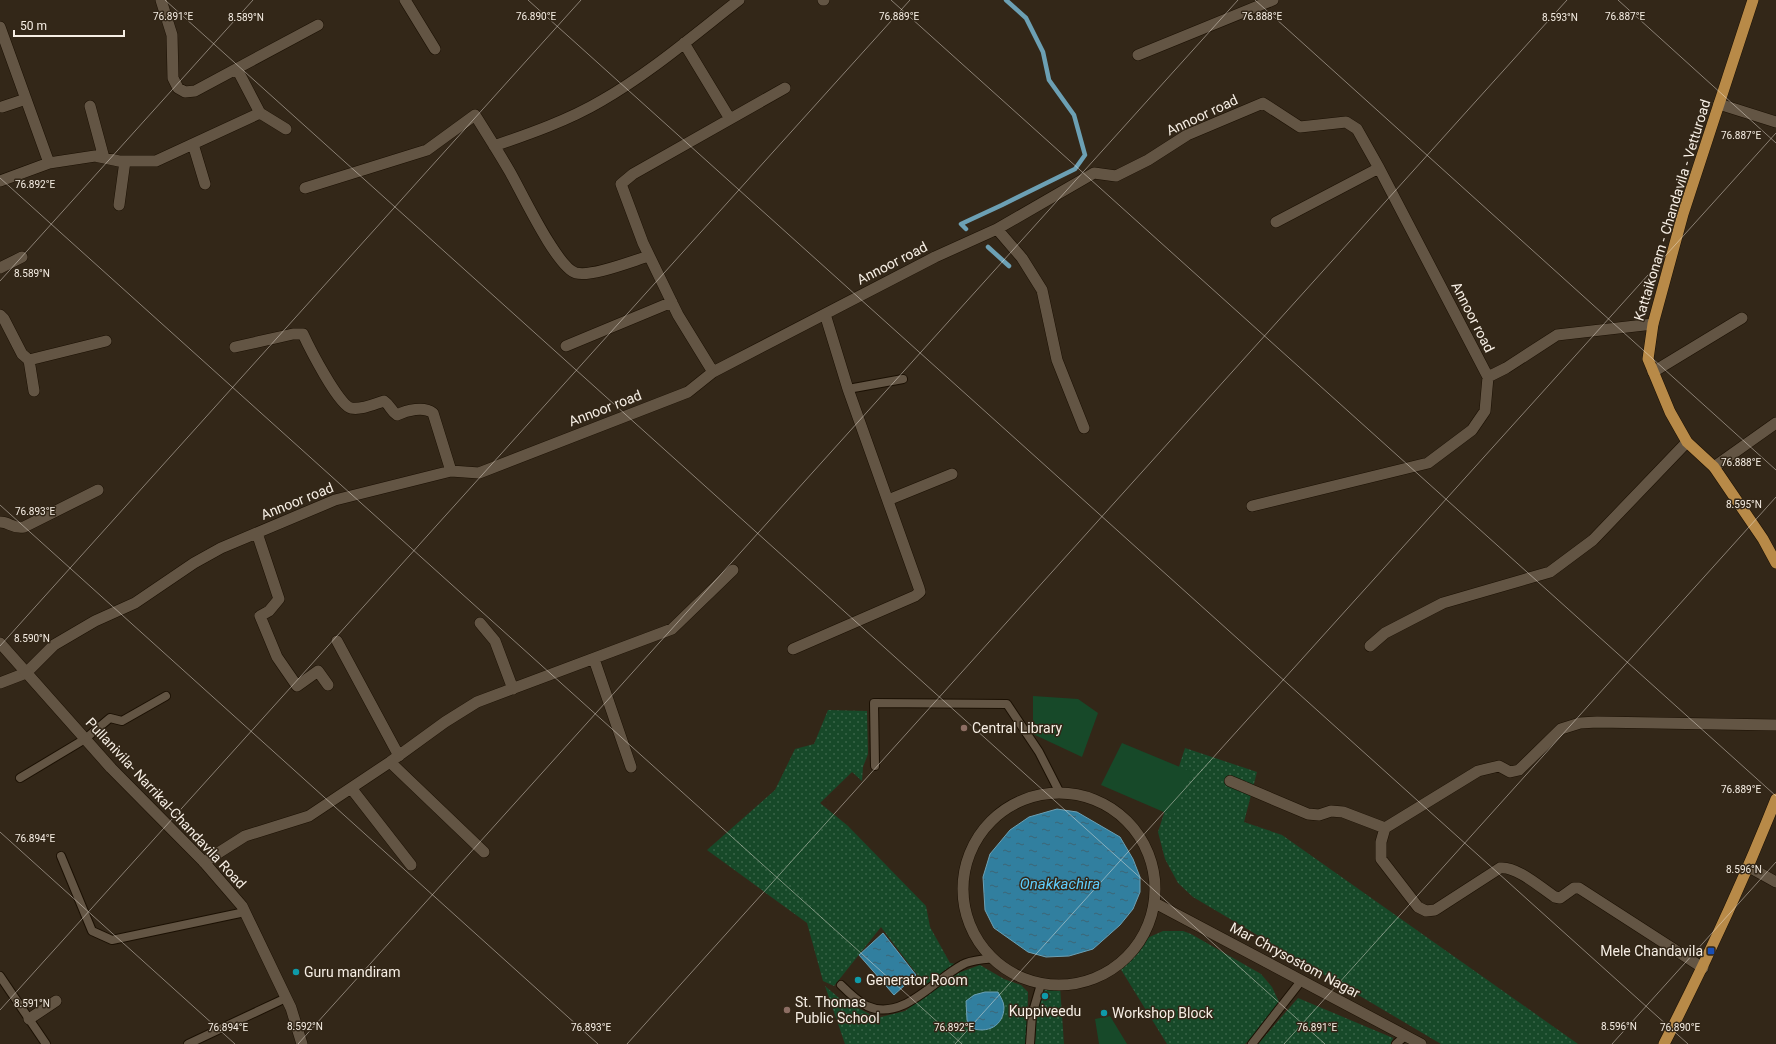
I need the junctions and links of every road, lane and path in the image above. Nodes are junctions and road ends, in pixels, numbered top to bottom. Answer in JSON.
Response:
{"nodes":[{"id":1,"x":161,"y":0,"type":"edge"},
{"id":2,"x":405,"y":0,"type":"edge"},
{"id":3,"x":739,"y":0,"type":"edge"},
{"id":4,"x":1273,"y":0,"type":"edge"},
{"id":5,"x":1753,"y":0,"type":"edge"},
{"id":6,"x":318,"y":25,"type":"dead end"},
{"id":7,"x":0,"y":27,"type":"edge"},
{"id":8,"x":684,"y":43,"type":"junction"},
{"id":9,"x":435,"y":49,"type":"dead end"},
{"id":10,"x":1138,"y":55,"type":"dead end"},
{"id":11,"x":237,"y":69,"type":"junction"},
{"id":12,"x":785,"y":88,"type":"dead end"},
{"id":13,"x":26,"y":99,"type":"junction"},
{"id":14,"x":1719,"y":104,"type":"junction"},
{"id":15,"x":90,"y":106,"type":"dead end"},
{"id":16,"x":2,"y":107,"type":"dead end"},
{"id":17,"x":260,"y":113,"type":"junction"},
{"id":18,"x":730,"y":119,"type":"junction"},
{"id":19,"x":1776,"y":122,"type":"edge"},
{"id":20,"x":286,"y":129,"type":"dead end"},
{"id":21,"x":193,"y":144,"type":"junction"},
{"id":22,"x":494,"y":146,"type":"junction"},
{"id":23,"x":104,"y":158,"type":"junction"},
{"id":24,"x":125,"y":161,"type":"junction"},
{"id":25,"x":48,"y":163,"type":"junction"},
{"id":26,"x":1379,"y":168,"type":"junction"},
{"id":27,"x":0,"y":181,"type":"edge"},
{"id":28,"x":205,"y":184,"type":"dead end"},
{"id":29,"x":305,"y":188,"type":"dead end"},
{"id":30,"x":119,"y":205,"type":"dead end"},
{"id":31,"x":1276,"y":222,"type":"dead end"},
{"id":32,"x":997,"y":229,"type":"junction"},
{"id":33,"x":649,"y":256,"type":"junction"},
{"id":34,"x":22,"y":257,"type":"dead end"},
{"id":35,"x":0,"y":268,"type":"edge"},
{"id":36,"x":672,"y":302,"type":"junction"},
{"id":37,"x":825,"y":314,"type":"junction"},
{"id":38,"x":0,"y":315,"type":"edge"},
{"id":39,"x":1742,"y":318,"type":"dead end"},
{"id":40,"x":1653,"y":324,"type":"junction"},
{"id":41,"x":106,"y":341,"type":"dead end"},
{"id":42,"x":566,"y":346,"type":"dead end"},
{"id":43,"x":235,"y":347,"type":"dead end"},
{"id":44,"x":29,"y":360,"type":"junction"},
{"id":45,"x":713,"y":372,"type":"junction"},
{"id":46,"x":1653,"y":372,"type":"junction"},
{"id":47,"x":1488,"y":377,"type":"junction"},
{"id":48,"x":903,"y":379,"type":"dead end"},
{"id":49,"x":848,"y":389,"type":"junction"},
{"id":50,"x":34,"y":391,"type":"dead end"},
{"id":51,"x":1776,"y":423,"type":"edge"},
{"id":52,"x":1084,"y":428,"type":"dead end"},
{"id":53,"x":1687,"y":442,"type":"junction"},
{"id":54,"x":1714,"y":467,"type":"junction"},
{"id":55,"x":451,"y":471,"type":"junction"},
{"id":56,"x":952,"y":474,"type":"dead end"},
{"id":57,"x":98,"y":490,"type":"dead end"},
{"id":58,"x":888,"y":500,"type":"junction"},
{"id":59,"x":1252,"y":506,"type":"dead end"},
{"id":60,"x":0,"y":522,"type":"edge"},
{"id":61,"x":257,"y":533,"type":"junction"},
{"id":62,"x":1776,"y":563,"type":"edge"},
{"id":63,"x":733,"y":570,"type":"dead end"},
{"id":64,"x":480,"y":623,"type":"dead end"},
{"id":65,"x":337,"y":641,"type":"dead end"},
{"id":66,"x":0,"y":643,"type":"edge"},
{"id":67,"x":1370,"y":646,"type":"dead end"},
{"id":68,"x":793,"y":649,"type":"dead end"},
{"id":69,"x":594,"y":659,"type":"junction"},
{"id":70,"x":26,"y":673,"type":"junction"},
{"id":71,"x":0,"y":683,"type":"edge"},
{"id":72,"x":328,"y":685,"type":"dead end"},
{"id":73,"x":513,"y":689,"type":"junction"},
{"id":74,"x":166,"y":696,"type":"dead end"},
{"id":75,"x":1776,"y":725,"type":"edge"},
{"id":76,"x":85,"y":739,"type":"junction"},
{"id":77,"x":394,"y":759,"type":"junction"},
{"id":78,"x":875,"y":766,"type":"dead end"},
{"id":79,"x":631,"y":767,"type":"dead end"},
{"id":80,"x":20,"y":778,"type":"dead end"},
{"id":81,"x":1230,"y":781,"type":"dead end"},
{"id":82,"x":351,"y":788,"type":"junction"},
{"id":83,"x":1060,"y":793,"type":"junction"},
{"id":84,"x":1776,"y":799,"type":"edge"},
{"id":85,"x":1385,"y":828,"type":"junction"},
{"id":86,"x":484,"y":852,"type":"dead end"},
{"id":87,"x":61,"y":856,"type":"dead end"},
{"id":88,"x":204,"y":862,"type":"junction"},
{"id":89,"x":411,"y":865,"type":"dead end"},
{"id":90,"x":1749,"y":867,"type":"junction"},
{"id":91,"x":1776,"y":882,"type":"edge"},
{"id":92,"x":1155,"y":903,"type":"junction"},
{"id":93,"x":245,"y":912,"type":"junction"},
{"id":94,"x":992,"y":958,"type":"junction"},
{"id":95,"x":1703,"y":968,"type":"junction"},
{"id":96,"x":0,"y":976,"type":"edge"},
{"id":97,"x":1301,"y":981,"type":"junction"},
{"id":98,"x":1041,"y":984,"type":"junction"},
{"id":99,"x":841,"y":985,"type":"dead end"},
{"id":100,"x":286,"y":998,"type":"junction"},
{"id":101,"x":56,"y":1001,"type":"dead end"},
{"id":102,"x":29,"y":1019,"type":"junction"},
{"id":103,"x":1261,"y":1035,"type":"junction"},
{"id":104,"x":1405,"y":1036,"type":"junction"},
{"id":105,"x":46,"y":1044,"type":"edge"},
{"id":106,"x":188,"y":1044,"type":"edge"},
{"id":107,"x":302,"y":1044,"type":"edge"},
{"id":108,"x":1030,"y":1044,"type":"edge"},
{"id":109,"x":1252,"y":1044,"type":"edge"},
{"id":110,"x":1264,"y":1044,"type":"edge"},
{"id":111,"x":1396,"y":1044,"type":"edge"},
{"id":112,"x":1421,"y":1044,"type":"edge"},
{"id":113,"x":1664,"y":1044,"type":"edge"}],
"edges":[{"from":1,"to":11,"type":"street"},
{"from":2,"to":9,"type":"street"},
{"from":3,"to":8,"type":"street"},
{"from":4,"to":10,"type":"street"},
{"from":5,"to":14,"type":"main road","name":"Kattaikonam - Chandavila - Vetturoad"},
{"from":6,"to":11,"type":"street"},
{"from":7,"to":13,"type":"street"},
{"from":8,"to":18,"type":"street"},
{"from":8,"to":22,"type":"street"},
{"from":11,"to":17,"type":"street"},
{"from":12,"to":18,"type":"street"},
{"from":13,"to":16,"type":"street"},
{"from":13,"to":25,"type":"street"},
{"from":14,"to":19,"type":"street"},
{"from":14,"to":40,"type":"main road","name":"Kattaikonam - Chandavila - Vetturoad"},
{"from":15,"to":23,"type":"street"},
{"from":17,"to":20,"type":"street"},
{"from":17,"to":21,"type":"street"},
{"from":18,"to":33,"type":"street"},
{"from":21,"to":24,"type":"street"},
{"from":21,"to":28,"type":"street"},
{"from":22,"to":29,"type":"street"},
{"from":22,"to":33,"type":"street"},
{"from":23,"to":24,"type":"street"},
{"from":23,"to":25,"type":"street"},
{"from":24,"to":30,"type":"street"},
{"from":25,"to":27,"type":"street"},
{"from":26,"to":31,"type":"street"},
{"from":26,"to":32,"type":"street","name":"Annoor road"},
{"from":26,"to":47,"type":"street","name":"Annoor road"},
{"from":32,"to":37,"type":"street","name":"Annoor road"},
{"from":32,"to":52,"type":"street"},
{"from":33,"to":36,"type":"street"},
{"from":34,"to":35,"type":"street"},
{"from":36,"to":42,"type":"street"},
{"from":36,"to":45,"type":"street"},
{"from":37,"to":45,"type":"street","name":"Annoor road"},
{"from":37,"to":49,"type":"street"},
{"from":38,"to":44,"type":"street"},
{"from":39,"to":46,"type":"street"},
{"from":40,"to":46,"type":"main road","name":"Kattaikonam - Chandavila - Vetturoad"},
{"from":40,"to":47,"type":"street"},
{"from":41,"to":44,"type":"street"},
{"from":43,"to":55,"type":"street"},
{"from":44,"to":50,"type":"street"},
{"from":45,"to":55,"type":"street","name":"Annoor road"},
{"from":46,"to":53,"type":"main road","name":"Kattaikonam - Chandavila - Vetturoad"},
{"from":47,"to":59,"type":"street"},
{"from":48,"to":49,"type":"lane"},
{"from":49,"to":58,"type":"street"},
{"from":51,"to":54,"type":"street"},
{"from":53,"to":54,"type":"main road","name":"Kattaikonam - Chandavila - Vetturoad"},
{"from":53,"to":67,"type":"street"},
{"from":54,"to":62,"type":"main road","name":"Kattaikonam - Chandavila - Vetturoad"},
{"from":55,"to":61,"type":"street","name":"Annoor road"},
{"from":56,"to":58,"type":"street"},
{"from":57,"to":60,"type":"street"},
{"from":58,"to":68,"type":"street"},
{"from":61,"to":70,"type":"street","name":"Annoor road"},
{"from":61,"to":72,"type":"street"},
{"from":63,"to":69,"type":"street"},
{"from":64,"to":73,"type":"street"},
{"from":65,"to":77,"type":"street"},
{"from":66,"to":70,"type":"street","name":"Pullanivila- Narrikal-Chandavila Road"},
{"from":69,"to":73,"type":"street"},
{"from":69,"to":79,"type":"street"},
{"from":70,"to":71,"type":"street"},
{"from":70,"to":76,"type":"street","name":"Pullanivila- Narrikal-Chandavila Road"},
{"from":73,"to":77,"type":"street"},
{"from":74,"to":76,"type":"lane"},
{"from":75,"to":85,"type":"street"},
{"from":76,"to":80,"type":"lane"},
{"from":76,"to":88,"type":"street","name":"Pullanivila- Narrikal-Chandavila Road"},
{"from":77,"to":82,"type":"street"},
{"from":77,"to":86,"type":"street"},
{"from":78,"to":83,"type":"lane"},
{"from":81,"to":85,"type":"street"},
{"from":82,"to":88,"type":"street"},
{"from":82,"to":89,"type":"street"},
{"from":83,"to":92,"type":"street"},
{"from":83,"to":94,"type":"street"},
{"from":84,"to":90,"type":"main road"},
{"from":85,"to":95,"type":"street"},
{"from":87,"to":93,"type":"lane"},
{"from":88,"to":93,"type":"street","name":"Pullanivila- Narrikal-Chandavila Road"},
{"from":90,"to":91,"type":"street"},
{"from":90,"to":95,"type":"main road"},
{"from":92,"to":97,"type":"street","name":"Mar Chrysostom Nagar"},
{"from":92,"to":98,"type":"street"},
{"from":93,"to":100,"type":"street","name":"Pullanivila- Narrikal-Chandavila Road"},
{"from":94,"to":98,"type":"street"},
{"from":94,"to":99,"type":"lane"},
{"from":95,"to":113,"type":"main road"},
{"from":96,"to":102,"type":"lane"},
{"from":97,"to":103,"type":"lane"},
{"from":97,"to":104,"type":"street","name":"Mar Chrysostom Nagar"},
{"from":98,"to":108,"type":"lane"},
{"from":100,"to":106,"type":"lane"},
{"from":100,"to":107,"type":"street","name":"Pullanivila- Narrikal-Chandavila Road"},
{"from":101,"to":102,"type":"street"},
{"from":102,"to":105,"type":"lane"},
{"from":103,"to":109,"type":"lane"},
{"from":103,"to":110,"type":"lane"},
{"from":104,"to":111,"type":"lane"},
{"from":104,"to":112,"type":"street","name":"Mar Chrysostom Nagar"}]}
